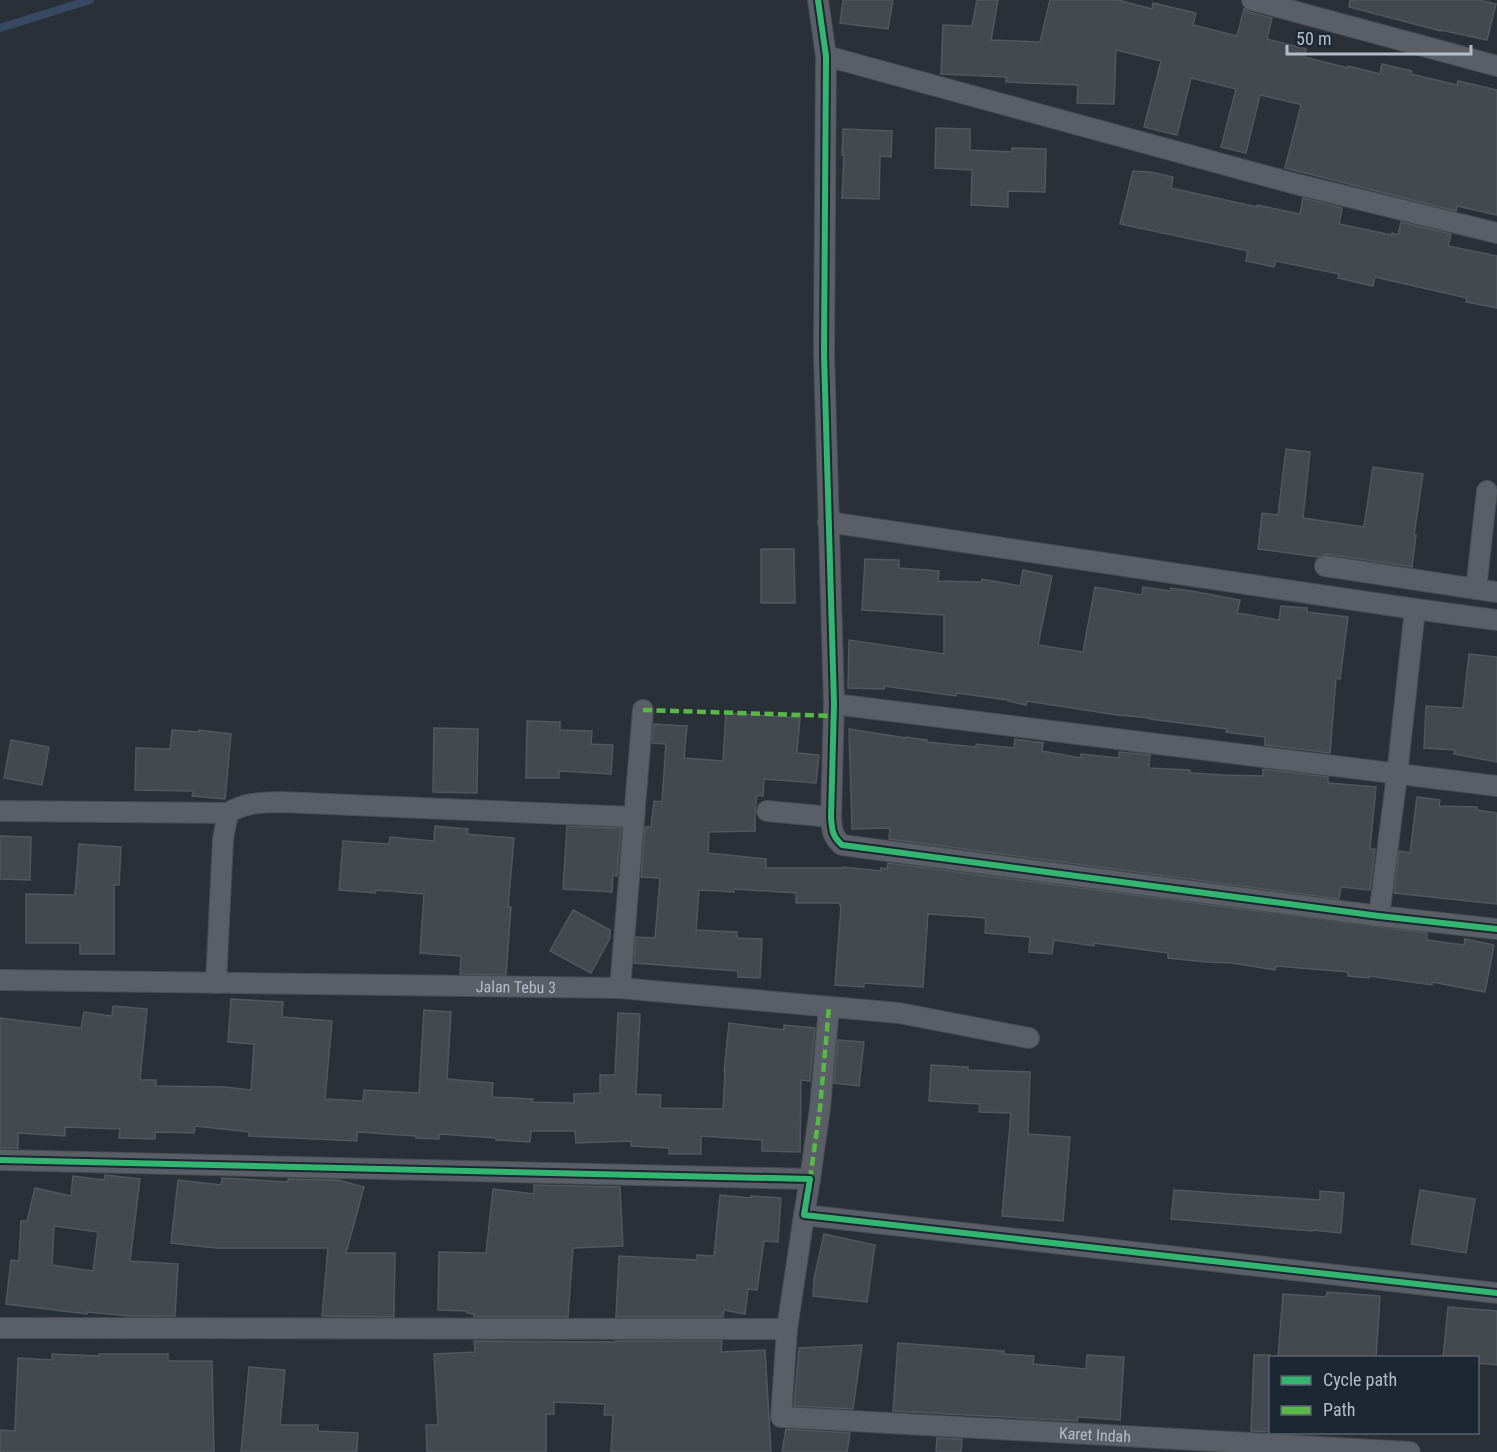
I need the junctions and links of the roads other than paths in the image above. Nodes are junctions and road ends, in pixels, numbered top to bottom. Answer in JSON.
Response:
{"nodes":[{"id":1,"x":818,"y":0,"type":"edge"},
{"id":2,"x":1252,"y":0,"type":"edge"},
{"id":3,"x":826,"y":56,"type":"junction"},
{"id":4,"x":1497,"y":66,"type":"edge"},
{"id":5,"x":1497,"y":233,"type":"edge"},
{"id":6,"x":1487,"y":491,"type":"dead end"},
{"id":7,"x":828,"y":522,"type":"junction"},
{"id":8,"x":1325,"y":566,"type":"dead end"},
{"id":9,"x":1476,"y":589,"type":"junction"},
{"id":10,"x":1497,"y":592,"type":"edge"},
{"id":11,"x":1415,"y":609,"type":"junction"},
{"id":12,"x":1497,"y":620,"type":"edge"},
{"id":13,"x":834,"y":704,"type":"junction"},
{"id":14,"x":643,"y":710,"type":"dead end"},
{"id":15,"x":1397,"y":775,"type":"junction"},
{"id":16,"x":1497,"y":786,"type":"edge"},
{"id":17,"x":767,"y":811,"type":"dead end"},
{"id":18,"x":0,"y":812,"type":"edge"},
{"id":19,"x":228,"y":813,"type":"junction"},
{"id":20,"x":634,"y":817,"type":"junction"},
{"id":21,"x":831,"y":817,"type":"junction"},
{"id":22,"x":1379,"y":916,"type":"junction"},
{"id":23,"x":1497,"y":929,"type":"edge"},
{"id":24,"x":0,"y":980,"type":"edge"},
{"id":25,"x":216,"y":983,"type":"junction"},
{"id":26,"x":620,"y":988,"type":"junction"},
{"id":27,"x":829,"y":1007,"type":"junction"},
{"id":28,"x":1029,"y":1038,"type":"dead end"},
{"id":29,"x":0,"y":1160,"type":"edge"},
{"id":30,"x":810,"y":1179,"type":"junction"},
{"id":31,"x":804,"y":1215,"type":"junction"},
{"id":32,"x":1497,"y":1293,"type":"edge"},
{"id":33,"x":0,"y":1328,"type":"edge"},
{"id":34,"x":787,"y":1329,"type":"junction"},
{"id":35,"x":1410,"y":1452,"type":"edge"}],
"edges":[{"from":1,"to":3,"type":"street"},
{"from":2,"to":4,"type":"street"},
{"from":3,"to":5,"type":"street"},
{"from":3,"to":7,"type":"street"},
{"from":6,"to":9,"type":"street"},
{"from":7,"to":11,"type":"street"},
{"from":7,"to":13,"type":"street"},
{"from":8,"to":9,"type":"street"},
{"from":9,"to":10,"type":"street"},
{"from":11,"to":12,"type":"street"},
{"from":11,"to":15,"type":"street"},
{"from":13,"to":15,"type":"street"},
{"from":13,"to":21,"type":"street"},
{"from":14,"to":20,"type":"street"},
{"from":15,"to":16,"type":"street"},
{"from":15,"to":22,"type":"street"},
{"from":17,"to":21,"type":"street"},
{"from":18,"to":19,"type":"street"},
{"from":19,"to":20,"type":"street"},
{"from":19,"to":25,"type":"street"},
{"from":20,"to":26,"type":"street"},
{"from":21,"to":22,"type":"street"},
{"from":22,"to":23,"type":"street"},
{"from":24,"to":25,"type":"street","name":"Jalan Tebu 3"},
{"from":25,"to":26,"type":"street","name":"Jalan Tebu 3"},
{"from":26,"to":27,"type":"street","name":"Jalan Tebu 3"},
{"from":27,"to":28,"type":"street","name":"Jalan Tebu 3"},
{"from":27,"to":30,"type":"street"},
{"from":29,"to":30,"type":"street"},
{"from":30,"to":31,"type":"street"},
{"from":31,"to":32,"type":"street"},
{"from":31,"to":34,"type":"street"},
{"from":33,"to":34,"type":"street"},
{"from":34,"to":35,"type":"street","name":"Karet Indah"}]}
